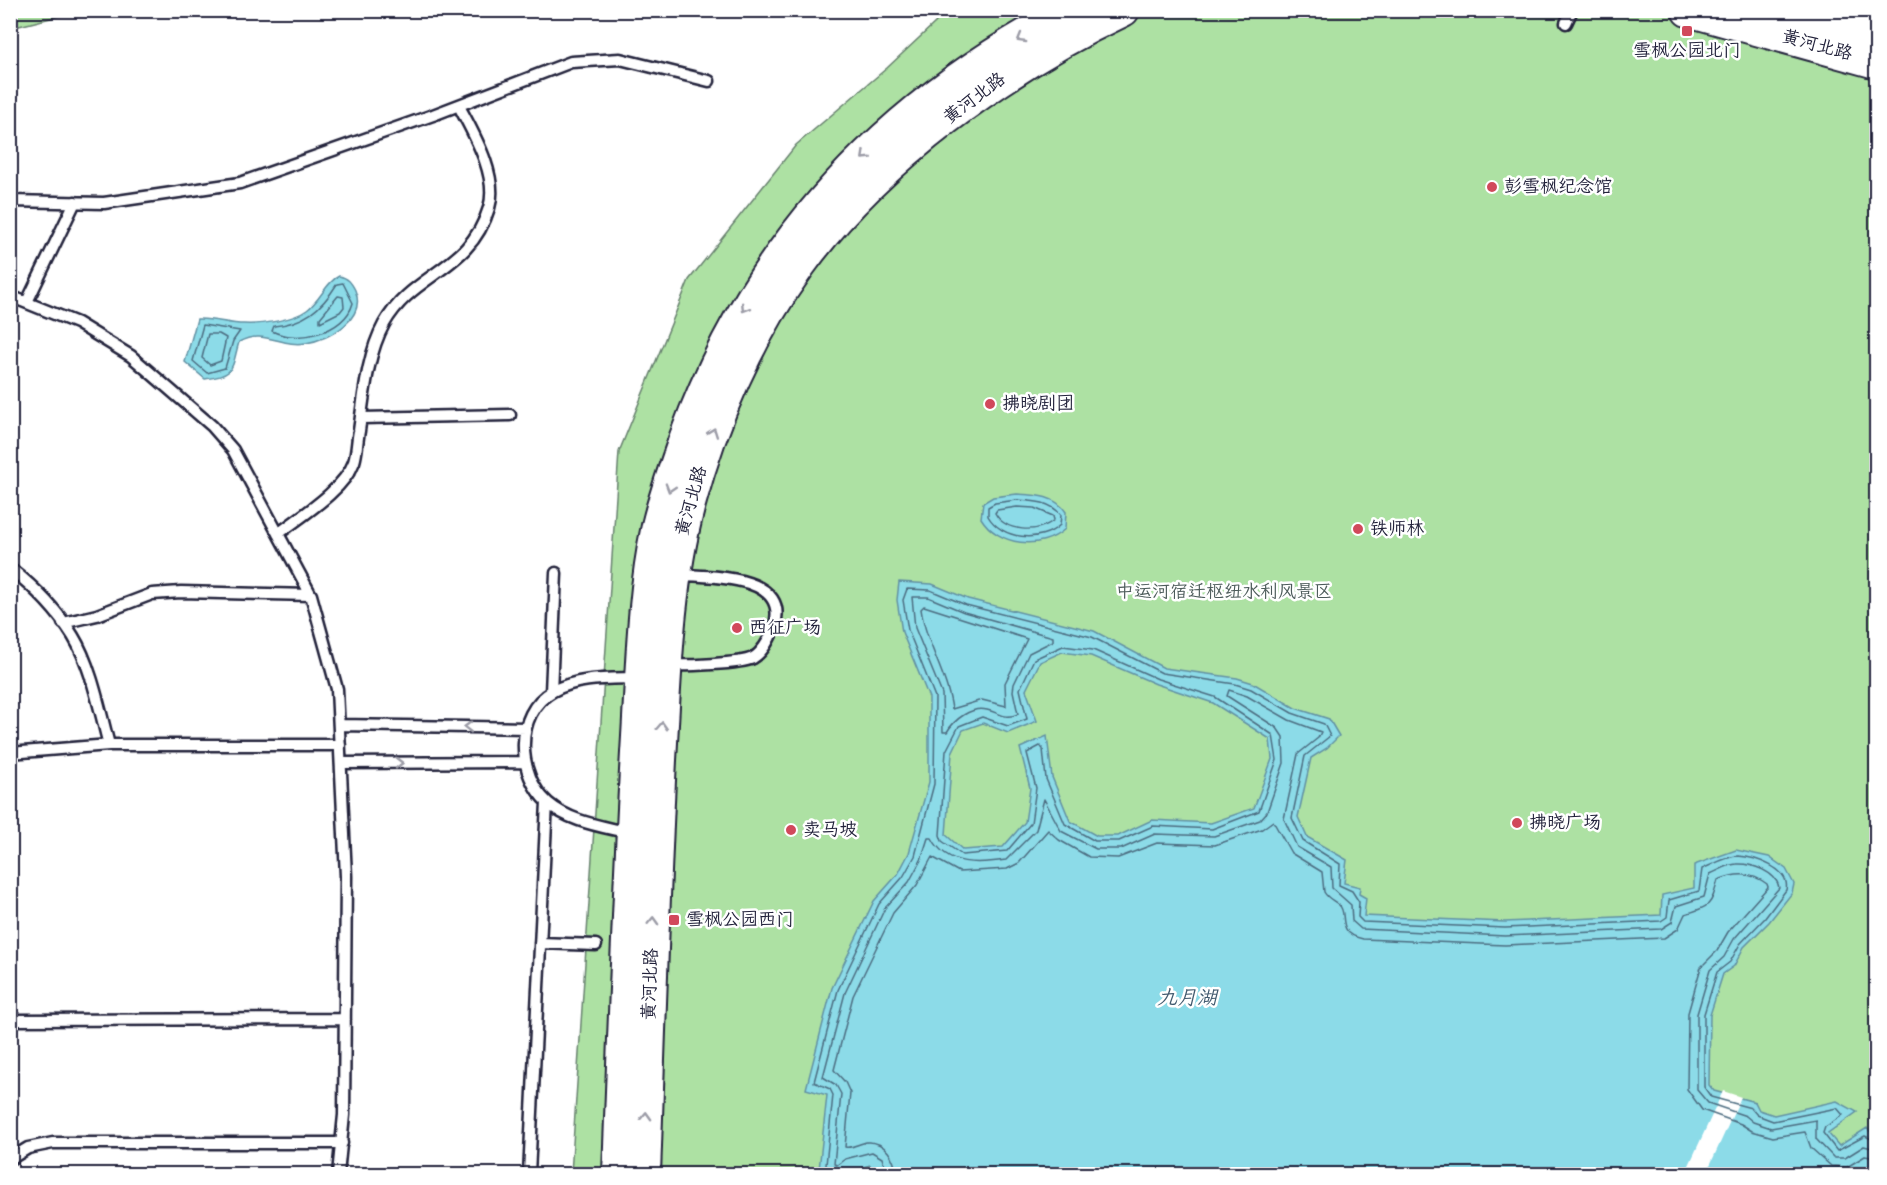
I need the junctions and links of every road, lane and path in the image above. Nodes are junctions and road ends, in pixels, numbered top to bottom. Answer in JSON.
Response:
{"nodes":[{"id":1,"x":1072,"y":10,"type":"edge"},
{"id":2,"x":1123,"y":10,"type":"edge"},
{"id":3,"x":1572,"y":10,"type":"edge"},
{"id":4,"x":1688,"y":10,"type":"edge"},
{"id":5,"x":1781,"y":10,"type":"edge"},
{"id":6,"x":1566,"y":23,"type":"dead end"},
{"id":7,"x":1876,"y":36,"type":"edge"},
{"id":8,"x":1876,"y":62,"type":"edge"},
{"id":9,"x":709,"y":81,"type":"dead end"},
{"id":10,"x":459,"y":106,"type":"junction"},
{"id":11,"x":10,"y":201,"type":"edge"},
{"id":12,"x":75,"y":202,"type":"junction"},
{"id":13,"x":10,"y":296,"type":"edge"},
{"id":14,"x":27,"y":302,"type":"junction"},
{"id":15,"x":510,"y":415,"type":"dead end"},
{"id":16,"x":361,"y":418,"type":"junction"},
{"id":17,"x":278,"y":534,"type":"junction"},
{"id":18,"x":10,"y":568,"type":"edge"},
{"id":19,"x":556,"y":573,"type":"dead end"},
{"id":20,"x":675,"y":575,"type":"junction"},
{"id":21,"x":310,"y":595,"type":"junction"},
{"id":22,"x":63,"y":623,"type":"junction"},
{"id":23,"x":658,"y":674,"type":"junction"},
{"id":24,"x":551,"y":692,"type":"junction"},
{"id":25,"x":339,"y":725,"type":"junction"},
{"id":26,"x":526,"y":728,"type":"junction"},
{"id":27,"x":110,"y":745,"type":"junction"},
{"id":28,"x":340,"y":745,"type":"junction"},
{"id":29,"x":12,"y":751,"type":"edge"},
{"id":30,"x":524,"y":762,"type":"junction"},
{"id":31,"x":341,"y":763,"type":"junction"},
{"id":32,"x":547,"y":802,"type":"junction"},
{"id":33,"x":644,"y":834,"type":"junction"},
{"id":34,"x":540,"y":943,"type":"junction"},
{"id":35,"x":596,"y":945,"type":"dead end"},
{"id":36,"x":345,"y":1018,"type":"junction"},
{"id":37,"x":10,"y":1020,"type":"edge"},
{"id":38,"x":342,"y":1143,"type":"junction"},
{"id":39,"x":10,"y":1159,"type":"edge"},
{"id":40,"x":338,"y":1174,"type":"edge"},
{"id":41,"x":529,"y":1174,"type":"edge"},
{"id":42,"x":619,"y":1174,"type":"edge"},
{"id":43,"x":644,"y":1174,"type":"edge"}],
"edges":[{"from":1,"to":23,"type":"main road","name":"黄河北路","one_way":true},
{"from":20,"to":2,"type":"main road","name":"黄河北路","one_way":true},
{"from":3,"to":6,"type":"lane"},
{"from":4,"to":8,"type":"main road","name":"黄河北路"},
{"from":5,"to":7,"type":"main road","name":"黄河北路"},
{"from":9,"to":10,"type":"lane"},
{"from":10,"to":12,"type":"lane"},
{"from":10,"to":16,"type":"lane"},
{"from":11,"to":12,"type":"lane"},
{"from":12,"to":14,"type":"lane"},
{"from":13,"to":14,"type":"lane"},
{"from":14,"to":17,"type":"lane"},
{"from":15,"to":16,"type":"lane"},
{"from":16,"to":17,"type":"lane"},
{"from":17,"to":21,"type":"lane"},
{"from":18,"to":22,"type":"lane"},
{"from":19,"to":24,"type":"lane"},
{"from":20,"to":23,"type":"main road","name":"黄河北路"},
{"from":20,"to":23,"type":"lane"},
{"from":21,"to":22,"type":"lane"},
{"from":21,"to":25,"type":"lane"},
{"from":22,"to":27,"type":"lane"},
{"from":23,"to":24,"type":"lane"},
{"from":23,"to":33,"type":"main road","name":"黄河北路"},
{"from":24,"to":26,"type":"lane"},
{"from":26,"to":25,"type":"lane","one_way":true},
{"from":25,"to":28,"type":"lane"},
{"from":26,"to":30,"type":"lane"},
{"from":27,"to":28,"type":"lane"},
{"from":27,"to":29,"type":"lane"},
{"from":28,"to":31,"type":"lane"},
{"from":31,"to":30,"type":"lane","one_way":true},
{"from":30,"to":32,"type":"lane"},
{"from":31,"to":36,"type":"lane"},
{"from":32,"to":33,"type":"lane"},
{"from":32,"to":34,"type":"lane"},
{"from":33,"to":42,"type":"main road","name":"黄河北路"},
{"from":43,"to":33,"type":"main road","name":"黄河北路","one_way":true},
{"from":34,"to":35,"type":"lane"},
{"from":34,"to":41,"type":"lane"},
{"from":36,"to":37,"type":"lane"},
{"from":36,"to":38,"type":"lane"},
{"from":38,"to":39,"type":"lane"},
{"from":38,"to":40,"type":"lane"}]}
